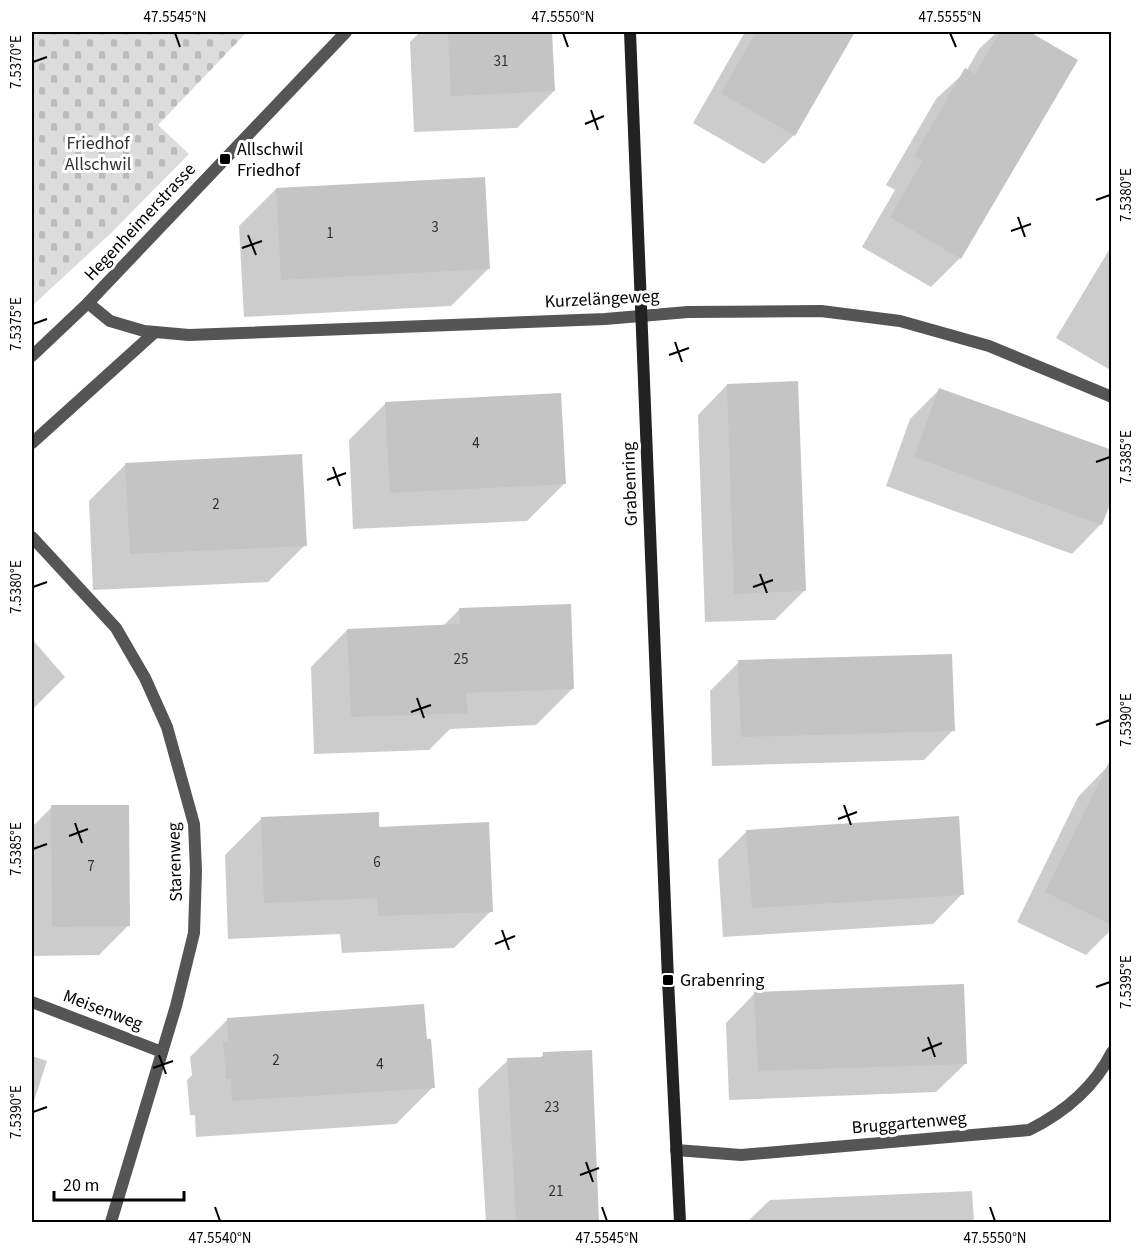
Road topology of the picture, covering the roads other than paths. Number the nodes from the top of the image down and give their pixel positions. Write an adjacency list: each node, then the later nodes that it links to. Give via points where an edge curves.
1 (346, 32): 3 (street, Hegenheimerstrasse)
2 (630, 32): 4 (main road, Grabenring)
3 (88, 303): 5 (street, Kurzelängeweg, via 110,321); 6 (street, Hegenheimerstrasse)
4 (641, 317): 5 (street, Kurzelängeweg, via 189,335); 7 (street, Kurzelängeweg, via 688,312 822,311 900,321 989,346); 13 (main road, Grabenring)
5 (155, 332): 8 (street)
6 (32, 356)
7 (1112, 397)
8 (32, 443)
9 (32, 537): 11 (street, Starenweg, via 116,628 167,727 183,779 194,824 194,933)
10 (32, 1002): 11 (street, Meisenweg)
11 (162, 1052): 14 (street, Starenweg)
12 (1112, 1052): 13 (street, Bruggartenweg, via 1081,1095 1054,1118 1029,1130 741,1155)
13 (676, 1150): 15 (main road, Grabenring)
14 (111, 1222)
15 (680, 1222)

